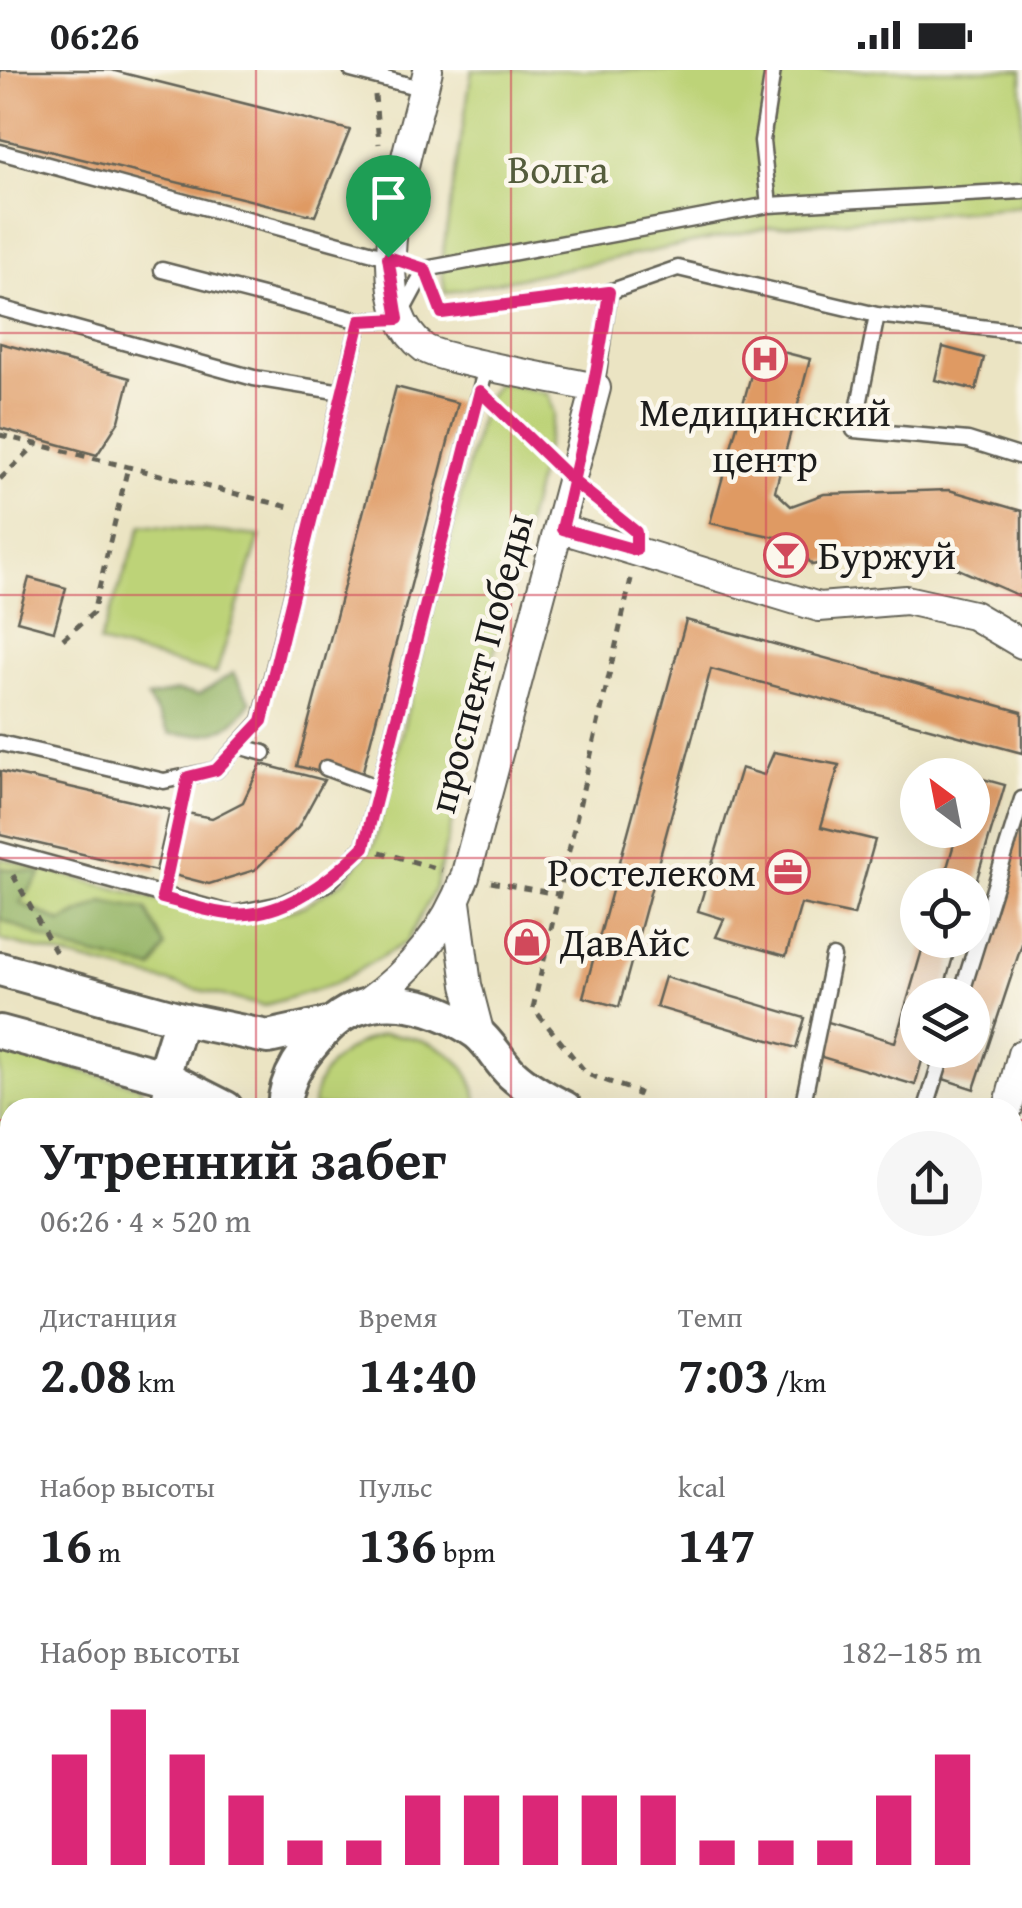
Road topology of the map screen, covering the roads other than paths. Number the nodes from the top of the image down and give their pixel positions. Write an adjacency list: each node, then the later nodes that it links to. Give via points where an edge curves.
1 (350, 70): 3 (lane)
2 (774, 70): 6 (lane, via 762,141)
3 (426, 79): 7 (street)
4 (0, 152): 7 (lane)
5 (1022, 190): 6 (lane)
6 (770, 205): 11 (lane, via 425,269)
7 (388, 257): 11 (street)
8 (162, 270): 12 (lane)
9 (0, 308): 16 (lane, via 254,378)
10 (876, 315): 13 (lane); 15 (lane, via 678,268 609,292); 17 (lane, via 854,430 968,440)
11 (398, 319): 12 (lane); 14 (street, via 426,350)
12 (360, 321): 16 (lane)
13 (1022, 332)
14 (487, 363): 15 (street); 24 (lane)
15 (596, 388): 18 (street, проспект Победы)
16 (342, 392): 21 (lane, via 262,721)
17 (1022, 457)
18 (562, 529): 19 (street, via 819,607 906,600 973,616); 27 (street, проспект Победы)
19 (1022, 644)
20 (0, 743): 21 (lane, via 164,781 216,770)
21 (239, 746): 22 (lane)
22 (264, 753)
23 (326, 768): 24 (lane)
24 (379, 788): 26 (lane, via 364,847 328,883 282,904 232,914)
25 (1022, 799): 30 (lane)
26 (0, 850)
27 (456, 902): 31 (street, via 395,983); 35 (street)
28 (832, 957): 42 (lane)
29 (0, 969): 32 (street)
30 (966, 978)
31 (365, 1004): 33 (street); 35 (street, via 408,1002)
32 (181, 1019): 33 (street, via 268,1037); 39 (street)
33 (332, 1023): 41 (street, via 305,1052)
34 (0, 1032): 39 (street)
35 (480, 1036): 38 (street)
36 (1022, 1054): 44 (street)
37 (938, 1068): 43 (lane)
38 (514, 1091)
39 (160, 1092): 40 (street)
40 (185, 1098)
41 (284, 1098)
42 (804, 1098)
43 (929, 1098)
44 (1011, 1098)

